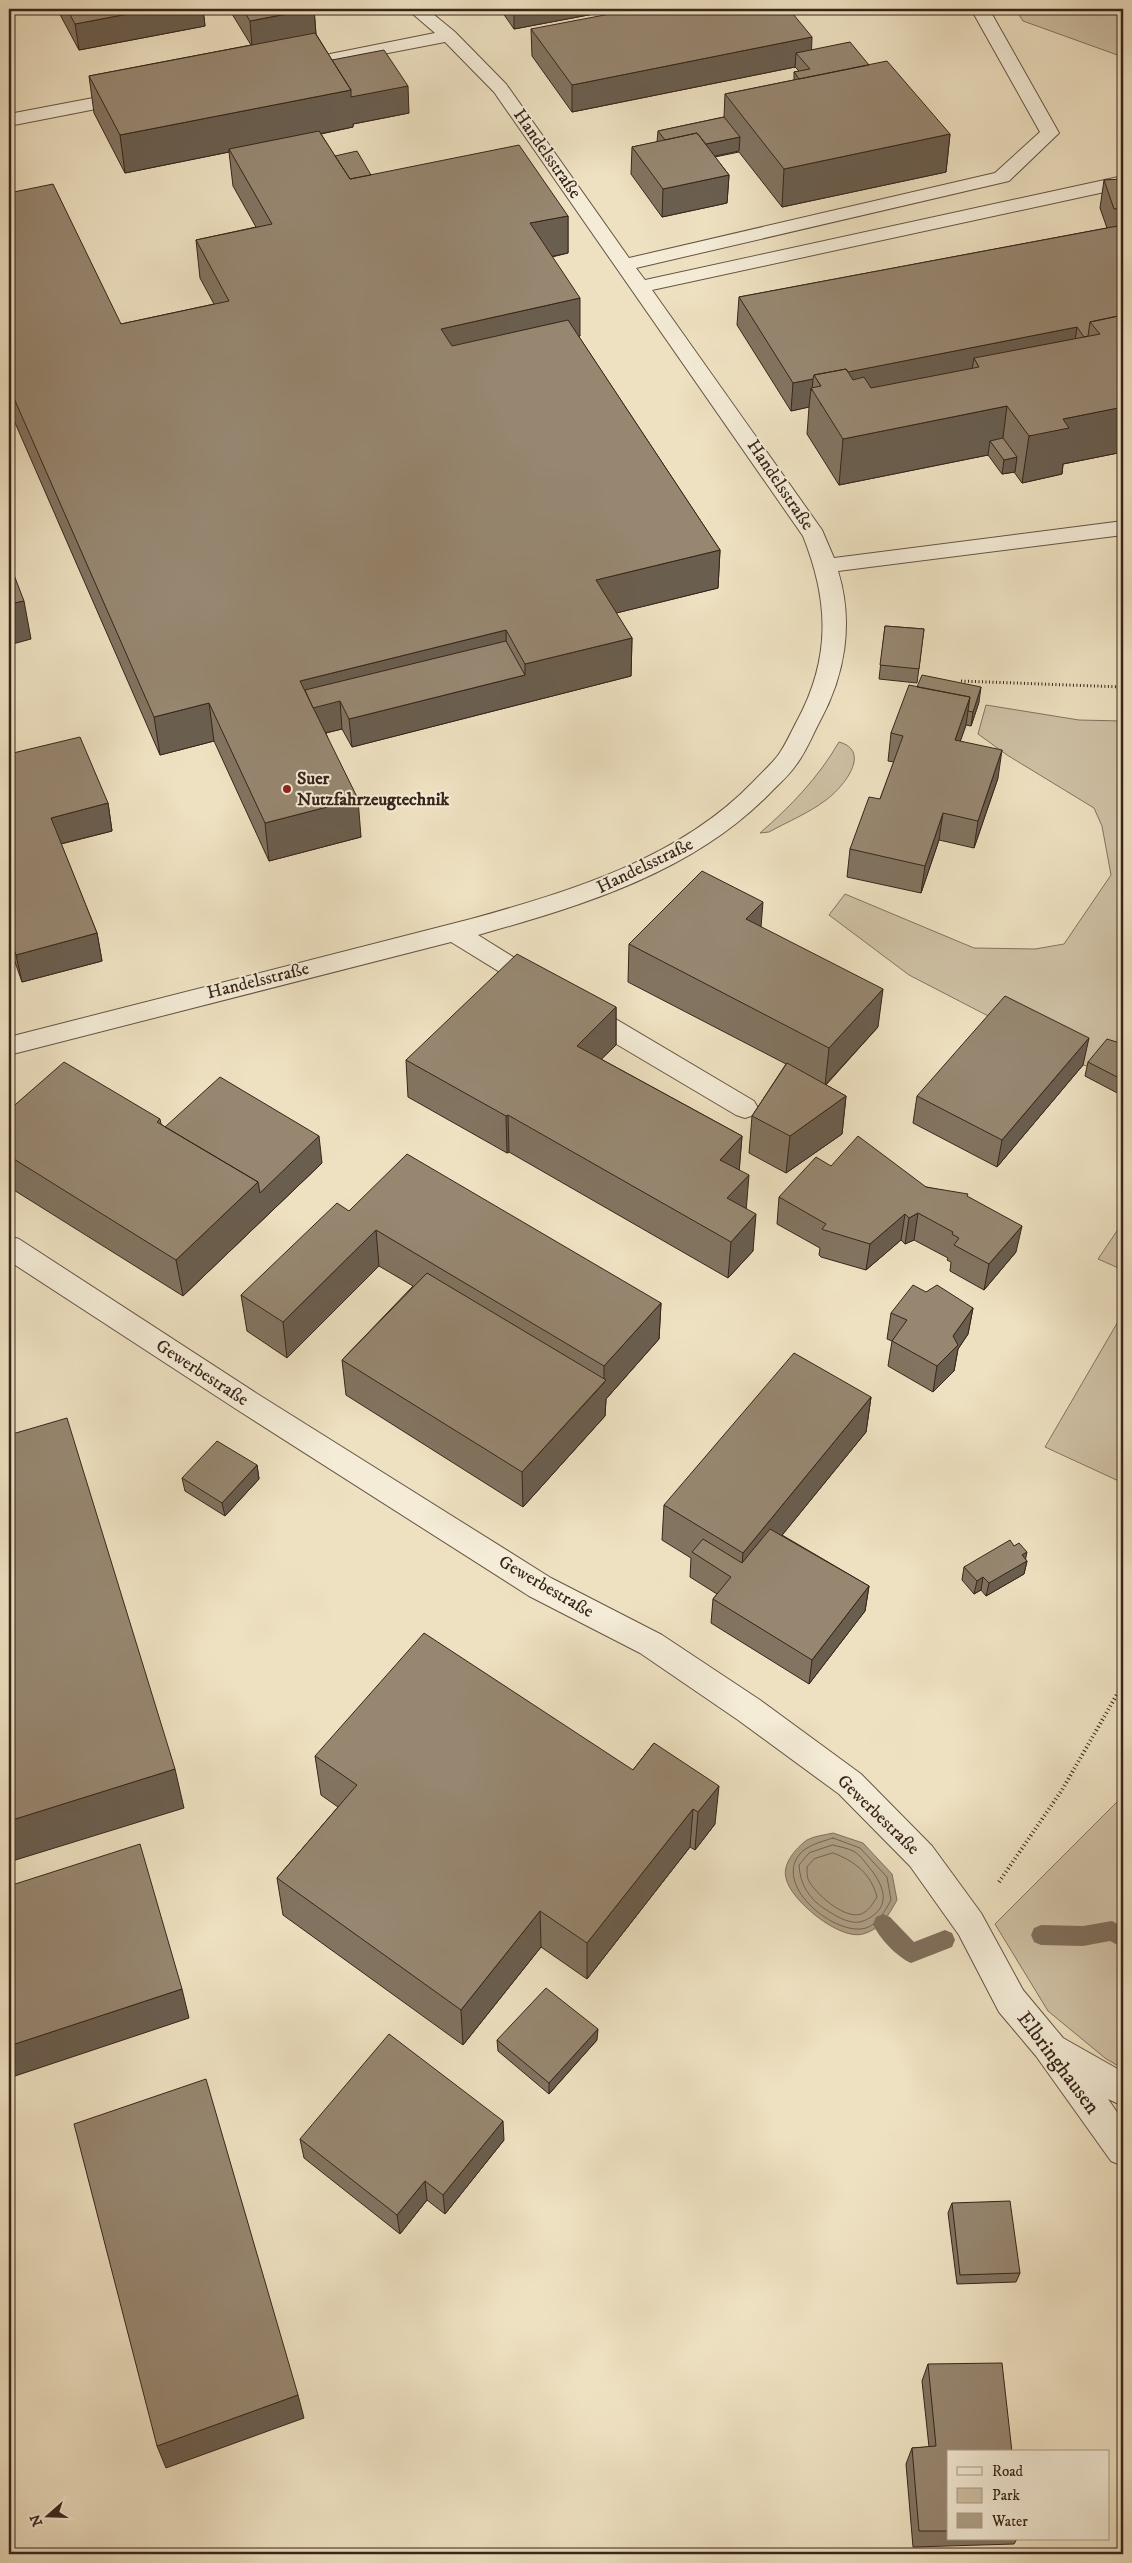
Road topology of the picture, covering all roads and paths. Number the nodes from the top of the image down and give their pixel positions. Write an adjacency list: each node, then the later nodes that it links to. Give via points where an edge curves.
1 (416, 9): 3 (street, Handelsstraße)
2 (980, 9): 8 (street, via 1050,133 1002,177)
3 (449, 36): 4 (street); 8 (street, Handelsstraße, via 500,88)
4 (273, 70)
5 (146, 94): 6 (street)
6 (9, 120)
7 (1123, 182): 9 (street)
8 (624, 265): 9 (street, Handelsstraße)
9 (640, 286): 11 (street, Handelsstraße, via 793,502 814,535)
10 (1123, 528): 11 (street)
11 (826, 566): 14 (street, Handelsstraße, via 836,632 831,672 802,741 762,790 706,835 643,870 560,902)
12 (961, 681): 13 (path)
13 (1122, 687)
14 (453, 931): 15 (street, Handelsstraße); 16 (street)
15 (9, 1046)
16 (745, 1108)
17 (9, 1247): 19 (street, Gewerbestraße, via 540,1587 652,1644 749,1710 850,1784 883,1815 920,1856)
18 (1123, 1684): 19 (path, via 1062,1790)
19 (970, 1924): 20 (street, Gewerbestraße)
20 (1011, 2001): 21 (street, Elbringhausen)
21 (1048, 2045): 22 (street); 23 (street, Elbringhausen)
22 (1123, 2090)
23 (1123, 2149)

